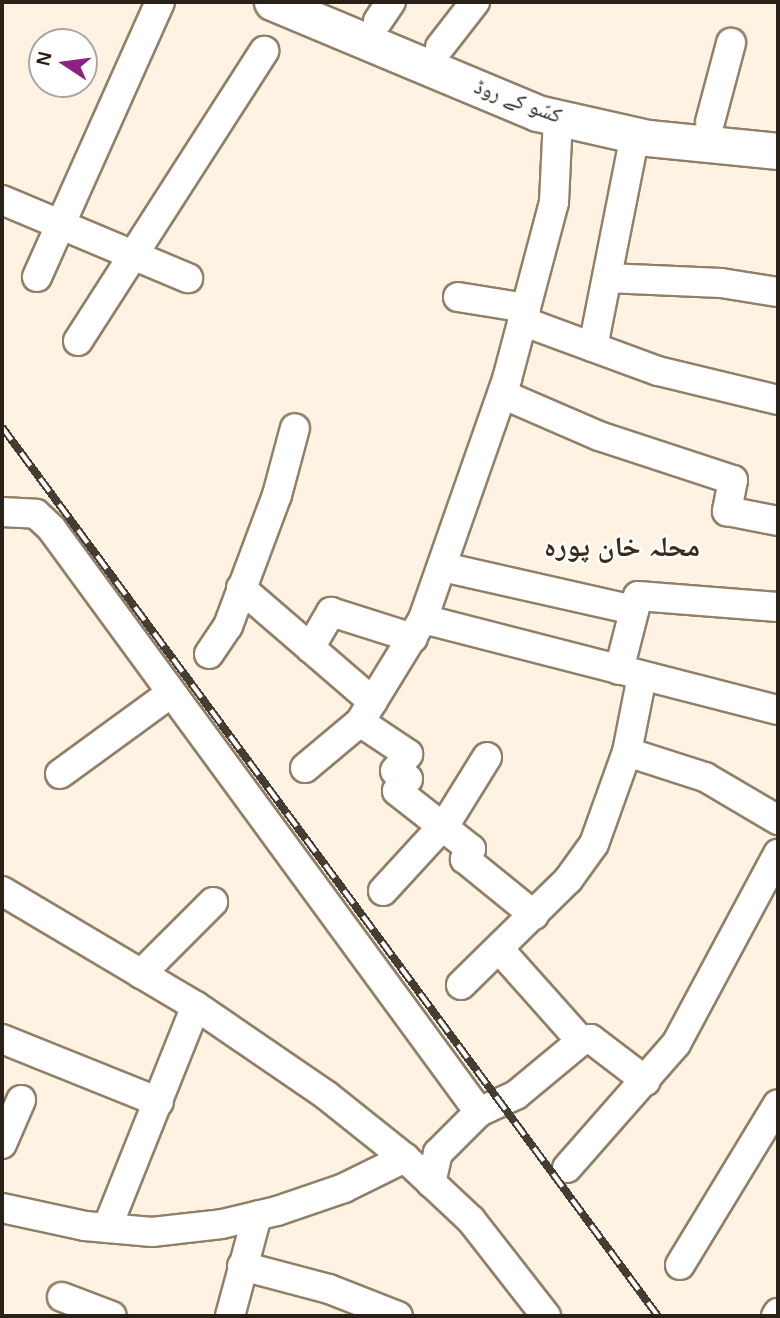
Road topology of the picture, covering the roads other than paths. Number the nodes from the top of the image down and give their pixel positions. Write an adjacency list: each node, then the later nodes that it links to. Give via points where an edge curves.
1 (160, 2): 15 (street)
2 (272, 2): 9 (main road, کسّو کے روڈ)
3 (331, 2): 5 (main road, کسّو کے روڈ)
4 (475, 2): 7 (street)
5 (385, 12): 7 (main road, کسّو کے روڈ)
6 (731, 43): 10 (street)
7 (440, 47): 10 (main road, کسّو کے روڈ, via 546,91 651,116)
8 (264, 51): 16 (street)
9 (558, 117): 12 (main road, کسّو کے روڈ); 22 (street, via 554,202)
10 (710, 122): 11 (main road, کسّو کے روڈ)
11 (778, 128)
12 (635, 135): 13 (main road, کسّو کے روڈ); 19 (street)
13 (778, 151)
14 (2, 200): 15 (street)
15 (59, 225): 16 (street); 17 (street)
16 (135, 256): 18 (street); 23 (street)
17 (37, 277)
18 (188, 278)
19 (607, 278): 20 (street, via 721,283); 24 (street)
20 (778, 292)
21 (458, 297): 22 (street)
22 (524, 314): 24 (street); 25 (street)
23 (78, 341)
24 (593, 347): 26 (street, via 658,371)
25 (502, 394): 29 (street, via 599,436 733,480 727,511); 32 (street)
26 (778, 400)
27 (295, 428): 33 (street)
28 (2, 512): 40 (street, via 36,514 51,528)
29 (778, 521)
30 (778, 528): 31 (street)
31 (778, 540)
32 (443, 567): 35 (street); 36 (street)
33 (241, 588): 37 (street); 38 (street, via 228,626)
34 (778, 607): 35 (street, via 638,596)
35 (634, 610): 39 (street)
36 (418, 629): 37 (street, via 331,612); 39 (street); 42 (street)
37 (310, 648): 42 (street)
38 (209, 654)
39 (630, 673): 41 (street); 43 (street)
40 (171, 692): 46 (street); 64 (street)
41 (778, 710)
42 (367, 712): 45 (street); 48 (street, via 408,754 396,771 408,779 397,791)
43 (627, 752): 47 (street, via 705,777); 53 (street, via 594,844)
44 (487, 757): 48 (street)
45 (305, 768)
46 (60, 774)
47 (778, 820)
48 (442, 827): 51 (street); 53 (street, via 471,849 465,859)
49 (775, 869): 60 (street, via 676,1044)
50 (2, 891): 55 (street)
51 (383, 891)
52 (213, 902): 55 (street)
53 (534, 915): 54 (street)
54 (500, 950): 56 (street); 59 (street)
55 (141, 974): 57 (street)
56 (461, 985)
57 (196, 1006): 62 (street); 66 (street, via 326,1095)
58 (2, 1039): 62 (street)
59 (581, 1041): 60 (street, via 590,1039); 64 (street, via 516,1095)
60 (646, 1081): 67 (street)
61 (22, 1100): 65 (street)
62 (159, 1102): 71 (street)
63 (778, 1104): 72 (street)
64 (479, 1112): 68 (street, via 438,1153)
65 (2, 1144)
66 (405, 1158): 68 (street); 70 (street, via 344,1188)
67 (567, 1168)
68 (431, 1182): 75 (street, via 471,1220)
69 (2, 1208): 71 (street)
70 (257, 1216): 71 (street, via 152,1233); 73 (street)
71 (107, 1228)
72 (680, 1265)
73 (242, 1266): 77 (street); 78 (street, via 329,1289)
74 (62, 1297): 76 (street)
75 (538, 1312)
76 (112, 1316)
77 (230, 1316)
78 (398, 1316)

